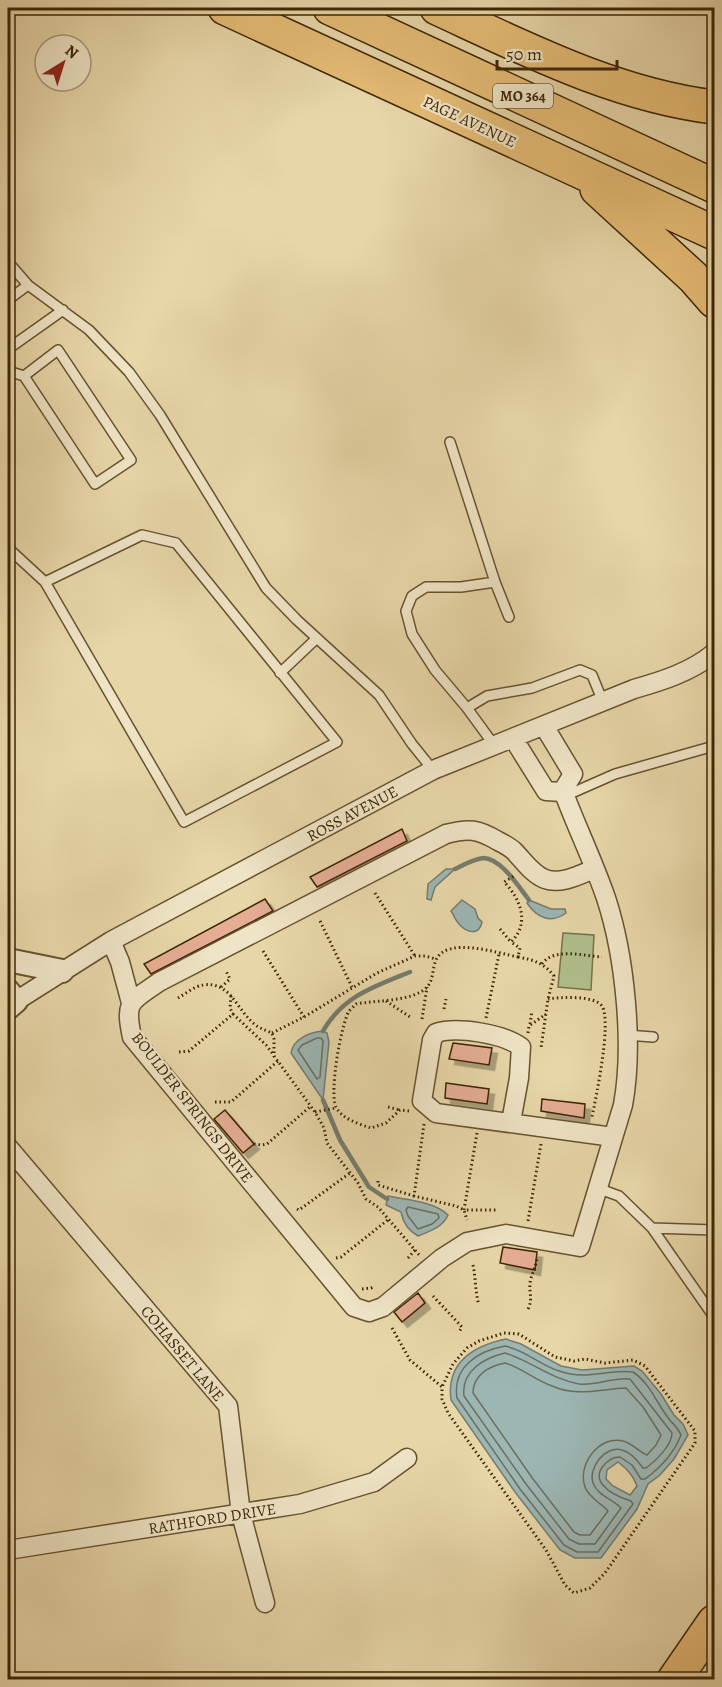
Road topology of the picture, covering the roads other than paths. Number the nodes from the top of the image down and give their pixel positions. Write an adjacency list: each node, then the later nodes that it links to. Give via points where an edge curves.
1 (225, 8): 5 (highway, PAGE AVENUE / MO 364)
2 (330, 8): 6 (highway, MO 364)
3 (437, 8): 4 (highway, via 585,74)
4 (714, 107)
5 (576, 170): 7 (highway, PAGE AVENUE / MO 364); 11 (highway)
6 (714, 186)
7 (714, 233)
8 (8, 262): 9 (lane)
9 (28, 285): 10 (lane); 12 (lane)
10 (8, 300)
11 (714, 301)
12 (63, 310): 13 (lane); 21 (lane, via 89,330 129,372 160,415 266,588)
13 (8, 350)
14 (8, 370): 15 (lane)
15 (24, 376): 15 (lane, via 95,484 131,460 58,350)
16 (450, 442): 19 (lane)
17 (8, 548): 18 (lane)
18 (45, 582): 23 (lane, via 142,535 176,543); 23 (lane, via 184,822 337,742)
19 (495, 582): 20 (lane); 25 (lane, via 426,587 412,596 406,611 412,634 435,670)
20 (509, 617)
21 (317, 638): 23 (lane); 30 (lane, via 379,695)
22 (714, 653): 24 (street, ROSS AVENUE, via 667,680)
23 (280, 673)
24 (603, 702): 25 (lane, via 592,675 580,670 532,688 487,696); 26 (street, ROSS AVENUE)
25 (467, 708): 28 (lane)
26 (544, 726): 27 (street, ROSS AVENUE); 31 (street, via 573,774)
27 (513, 738): 28 (street, ROSS AVENUE); 31 (street, via 546,791)
28 (494, 745): 30 (street, ROSS AVENUE)
29 (714, 746): 31 (lane, via 615,774)
30 (433, 770): 33 (street, ROSS AVENUE)
31 (564, 794): 32 (street)
32 (594, 868): 37 (street, via 570,879 545,879 512,849 482,831 464,829 446,834 159,982); 38 (street, via 620,951)
33 (111, 941): 35 (street, ROSS AVENUE); 37 (street, BOULDER SPRINGS DRIVE)
34 (8, 960): 35 (street)
35 (62, 971): 36 (street, ROSS AVENUE)
36 (10, 1000)
37 (131, 1003): 43 (street, BOULDER SPRINGS DRIVE, via 127,1014 132,1036 354,1307 369,1312 384,1307 467,1242 506,1234 580,1247)
38 (626, 1035): 39 (lane); 41 (street, via 626,1088)
39 (653, 1037)
40 (511, 1122): 40 (street, via 436,1113 422,1101 436,1033 457,1029 511,1040 521,1047); 41 (street)
41 (612, 1137): 43 (street)
42 (8, 1147): 48 (street, COHASSET LANE, via 228,1406)
43 (597, 1188): 44 (lane, via 619,1196)
44 (652, 1228): 45 (lane); 46 (lane)
45 (714, 1230)
46 (714, 1317)
47 (407, 1458): 48 (street, RATHFORD DRIVE, via 374,1482 346,1492)
48 (241, 1514): 49 (street, RATHFORD DRIVE); 50 (street, COHASSET LANE)
49 (8, 1548)
50 (266, 1603)
51 (714, 1622): 52 (highway)
52 (674, 1680)

